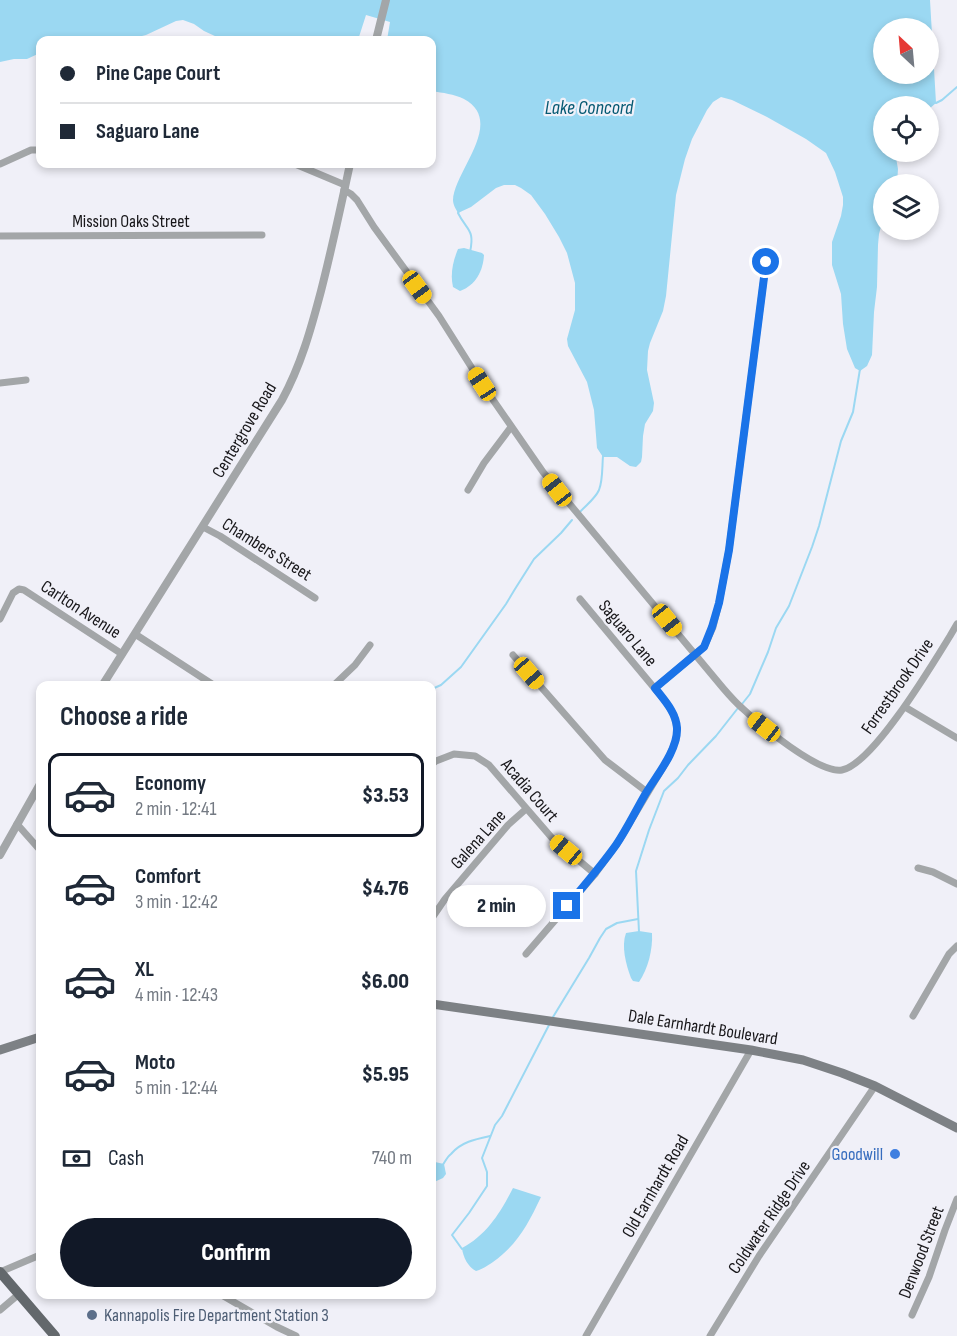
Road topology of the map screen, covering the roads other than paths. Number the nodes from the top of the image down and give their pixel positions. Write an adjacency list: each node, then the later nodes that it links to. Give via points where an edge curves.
1 (386, 0): 2 (street)
2 (377, 36)
3 (36, 150): 4 (street)
4 (0, 164)
5 (303, 168): 7 (street)
6 (349, 168): 7 (street, Centergrove Road)
7 (345, 188): 13 (street, Forrestbrook Drive, via 439,316); 15 (street, Centergrove Road, via 311,328 294,379)
8 (262, 235): 9 (street, Mission Oaks Street)
9 (0, 236)
10 (766, 262): 24 (street, via 724,578 709,639)
11 (26, 380): 12 (street)
12 (0, 383)
13 (511, 427): 14 (street); 24 (street, Forrestbrook Drive, via 571,507)
14 (468, 490)
15 (203, 527): 16 (street, Chambers Street); 20 (street, Centergrove Road)
16 (315, 597)
17 (580, 599): 28 (street, Saguaro Lane)
18 (0, 619): 22 (street, Carlton Avenue, via 19,588)
19 (957, 624): 29 (street, Forrestbrook Drive)
20 (135, 633): 22 (street, Centergrove Road); 26 (street, Carlton Avenue)
21 (370, 645): 27 (street)
22 (122, 654): 25 (street, Centergrove Road)
23 (513, 655): 33 (street, via 605,760)
24 (696, 655): 28 (street); 29 (street, Forrestbrook Drive, via 751,717 810,759 831,769 853,765)
25 (105, 681)
26 (207, 681)
27 (339, 681)
28 (655, 688): 33 (street, Saguaro Lane, via 674,715 677,728 668,759)
29 (905, 707): 30 (street)
30 (957, 738)
31 (436, 760): 34 (street, Acadia Court, via 454,754 475,756 489,765)
32 (36, 791): 35 (street)
33 (647, 792): 39 (street, Saguaro Lane)
34 (526, 810): 39 (street, Acadia Court); 41 (street, Galena Lane, via 508,825)
35 (17, 824): 36 (street); 37 (street)
36 (36, 845)
37 (0, 855)
38 (918, 868): 40 (street)
39 (595, 874): 43 (street, Saguaro Lane)
40 (957, 884)
41 (436, 912)
42 (957, 946): 45 (street)
43 (526, 954)
44 (436, 1005): 48 (main road, Dale Earnhardt Boulevard)
45 (913, 1016)
46 (36, 1038): 47 (main road)
47 (0, 1050)
48 (751, 1050): 49 (main road, Dale Earnhardt Boulevard, via 802,1060); 60 (street, Old Earnhardt Road)
49 (875, 1086): 50 (main road, Dale Earnhardt Boulevard); 61 (street, Coldwater Ridge Drive, via 759,1256)
50 (956, 1124)
51 (957, 1199): 57 (street, Denwood Street)
52 (36, 1258): 53 (street)
53 (0, 1272): 54 (main road)
54 (19, 1294): 56 (street); 58 (main road)
55 (229, 1299): 59 (street)
56 (0, 1310)
57 (912, 1315)
58 (56, 1336)
59 (296, 1336)
60 (586, 1336)
61 (710, 1336)

